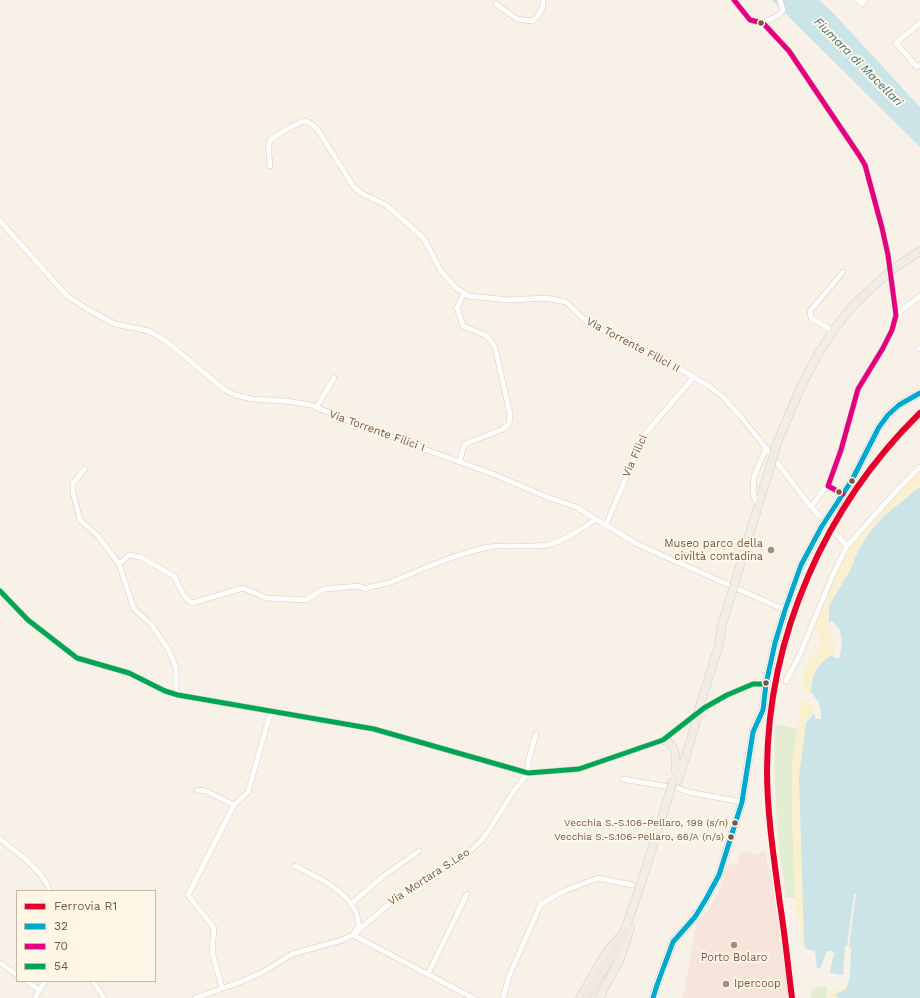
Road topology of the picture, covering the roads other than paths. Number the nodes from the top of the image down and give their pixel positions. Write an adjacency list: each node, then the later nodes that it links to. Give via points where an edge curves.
1 (543, 0): 6 (street, via 542,10 533,21 517,18)
2 (734, 0): 7 (street, via 750,20)
3 (780, 0): 7 (street, via 783,10 779,15)
4 (858, 0): 5 (street, via 862,4)
5 (865, 0)
6 (496, 4)
7 (763, 23): 16 (street, via 789,51 865,165 888,255)
8 (920, 23): 9 (street, via 896,43 917,67)
9 (920, 65)
10 (270, 166): 14 (street, Via Torrente Filici II, via 270,145 275,136 300,122 305,121 312,125 318,130 353,186 386,205 417,232 424,239 441,271)
11 (0, 221): 21 (street, Via Torrente Filici I, via 60,289 87,309 115,324 149,331 166,341 225,390 235,395)
12 (920, 250): 17 (main road, bridge, via 863,296)
13 (843, 272): 17 (street, via 810,311 811,318)
14 (464, 293): 19 (street, Via Torrente Filici II, via 468,296 503,299 546,298 566,302 588,323 668,362); 23 (street, via 457,308 463,326 487,336 495,347 510,414 509,424 503,429 465,444)
15 (920, 296): 16 (street)
16 (896, 315): 26 (street, via 883,348 858,389)
17 (833, 331): 28 (main road, bridge, via 806,374)
18 (334, 378): 21 (street)
19 (693, 378): 22 (street, Via Torrente Filici II, via 723,397); 31 (street, Via Filici, via 644,435)
20 (920, 393): 27 (street, via 899,405 878,427)
21 (316, 408): 23 (street, Via Torrente Filici I)
22 (766, 448): 28 (street, via 754,477 753,494); 29 (street, Via Torrente Filici II)
23 (460, 461): 30 (street, Via Torrente Filici I, via 547,497 576,506)
24 (920, 467): 32 (street)
25 (85, 469): 33 (street, via 73,483 80,520 98,536)
26 (828, 486): 27 (street); 29 (street)
27 (843, 494): 35 (street, bridge, via 801,565)
28 (758, 496): 44 (main road, bridge, via 758,506 718,645)
29 (811, 507): 32 (street, Via Torrente Filici II)
30 (596, 519): 31 (street, Via Torrente Filici I); 33 (street, via 580,530 548,544 490,547 462,554 365,590 359,586 324,589 306,600 266,598 242,588 192,603 184,596 174,576 140,556 128,555)
31 (606, 525): 35 (street, Via Torrente Filici I, via 637,544)
32 (847, 546): 36 (street)
33 (119, 564): 38 (street, via 134,609 152,624 168,649 176,667)
34 (0, 591): 38 (street, via 28,620 77,658 129,673)
35 (785, 610): 37 (street)
36 (786, 681)
37 (766, 684): 41 (street, via 753,684 726,695 704,708); 46 (street, via 763,710 753,732)
38 (178, 695): 39 (street)
39 (275, 712): 42 (street, via 374,729); 47 (street, via 269,718 248,792)
40 (536, 734): 42 (street, via 528,763)
41 (666, 741): 42 (street, via 579,770); 44 (main road, via 674,751)
42 (528, 773): 56 (street, Via Mortara S.Leo, via 482,840 471,850 396,898)
43 (623, 779): 44 (street)
44 (674, 785): 46 (street, via 688,792); 55 (main road, via 642,895)
45 (197, 790): 47 (street, via 206,791)
46 (742, 802): 72 (street, via 719,875 695,916 673,942)
47 (234, 805): 63 (street, via 188,895 214,928 212,952)
48 (0, 839): 52 (street, via 36,870)
49 (419, 850): 54 (street)
50 (295, 866): 54 (street, via 345,895)
51 (632, 885): 69 (street, via 598,878 564,891 542,904 509,976)
52 (50, 890)
53 (467, 894): 59 (street)
54 (351, 904): 56 (street, via 359,925)
55 (626, 933): 70 (highway); 71 (main road, via 620,959)
56 (353, 935): 59 (street); 63 (street, Via Mortara S.Leo, via 292,954 263,972)
57 (0, 963): 58 (street)
58 (16, 974)
59 (428, 974): 68 (street)
60 (27, 982): 64 (street)
61 (44, 982): 64 (street)
62 (94, 982): 66 (street)
63 (222, 988): 67 (street, Via Mortara S.Leo)
64 (39, 990): 65 (street)
65 (35, 998)
66 (104, 998)
67 (195, 998)
68 (473, 998)
69 (502, 998)
70 (586, 998)
71 (599, 998)
72 (653, 998)

